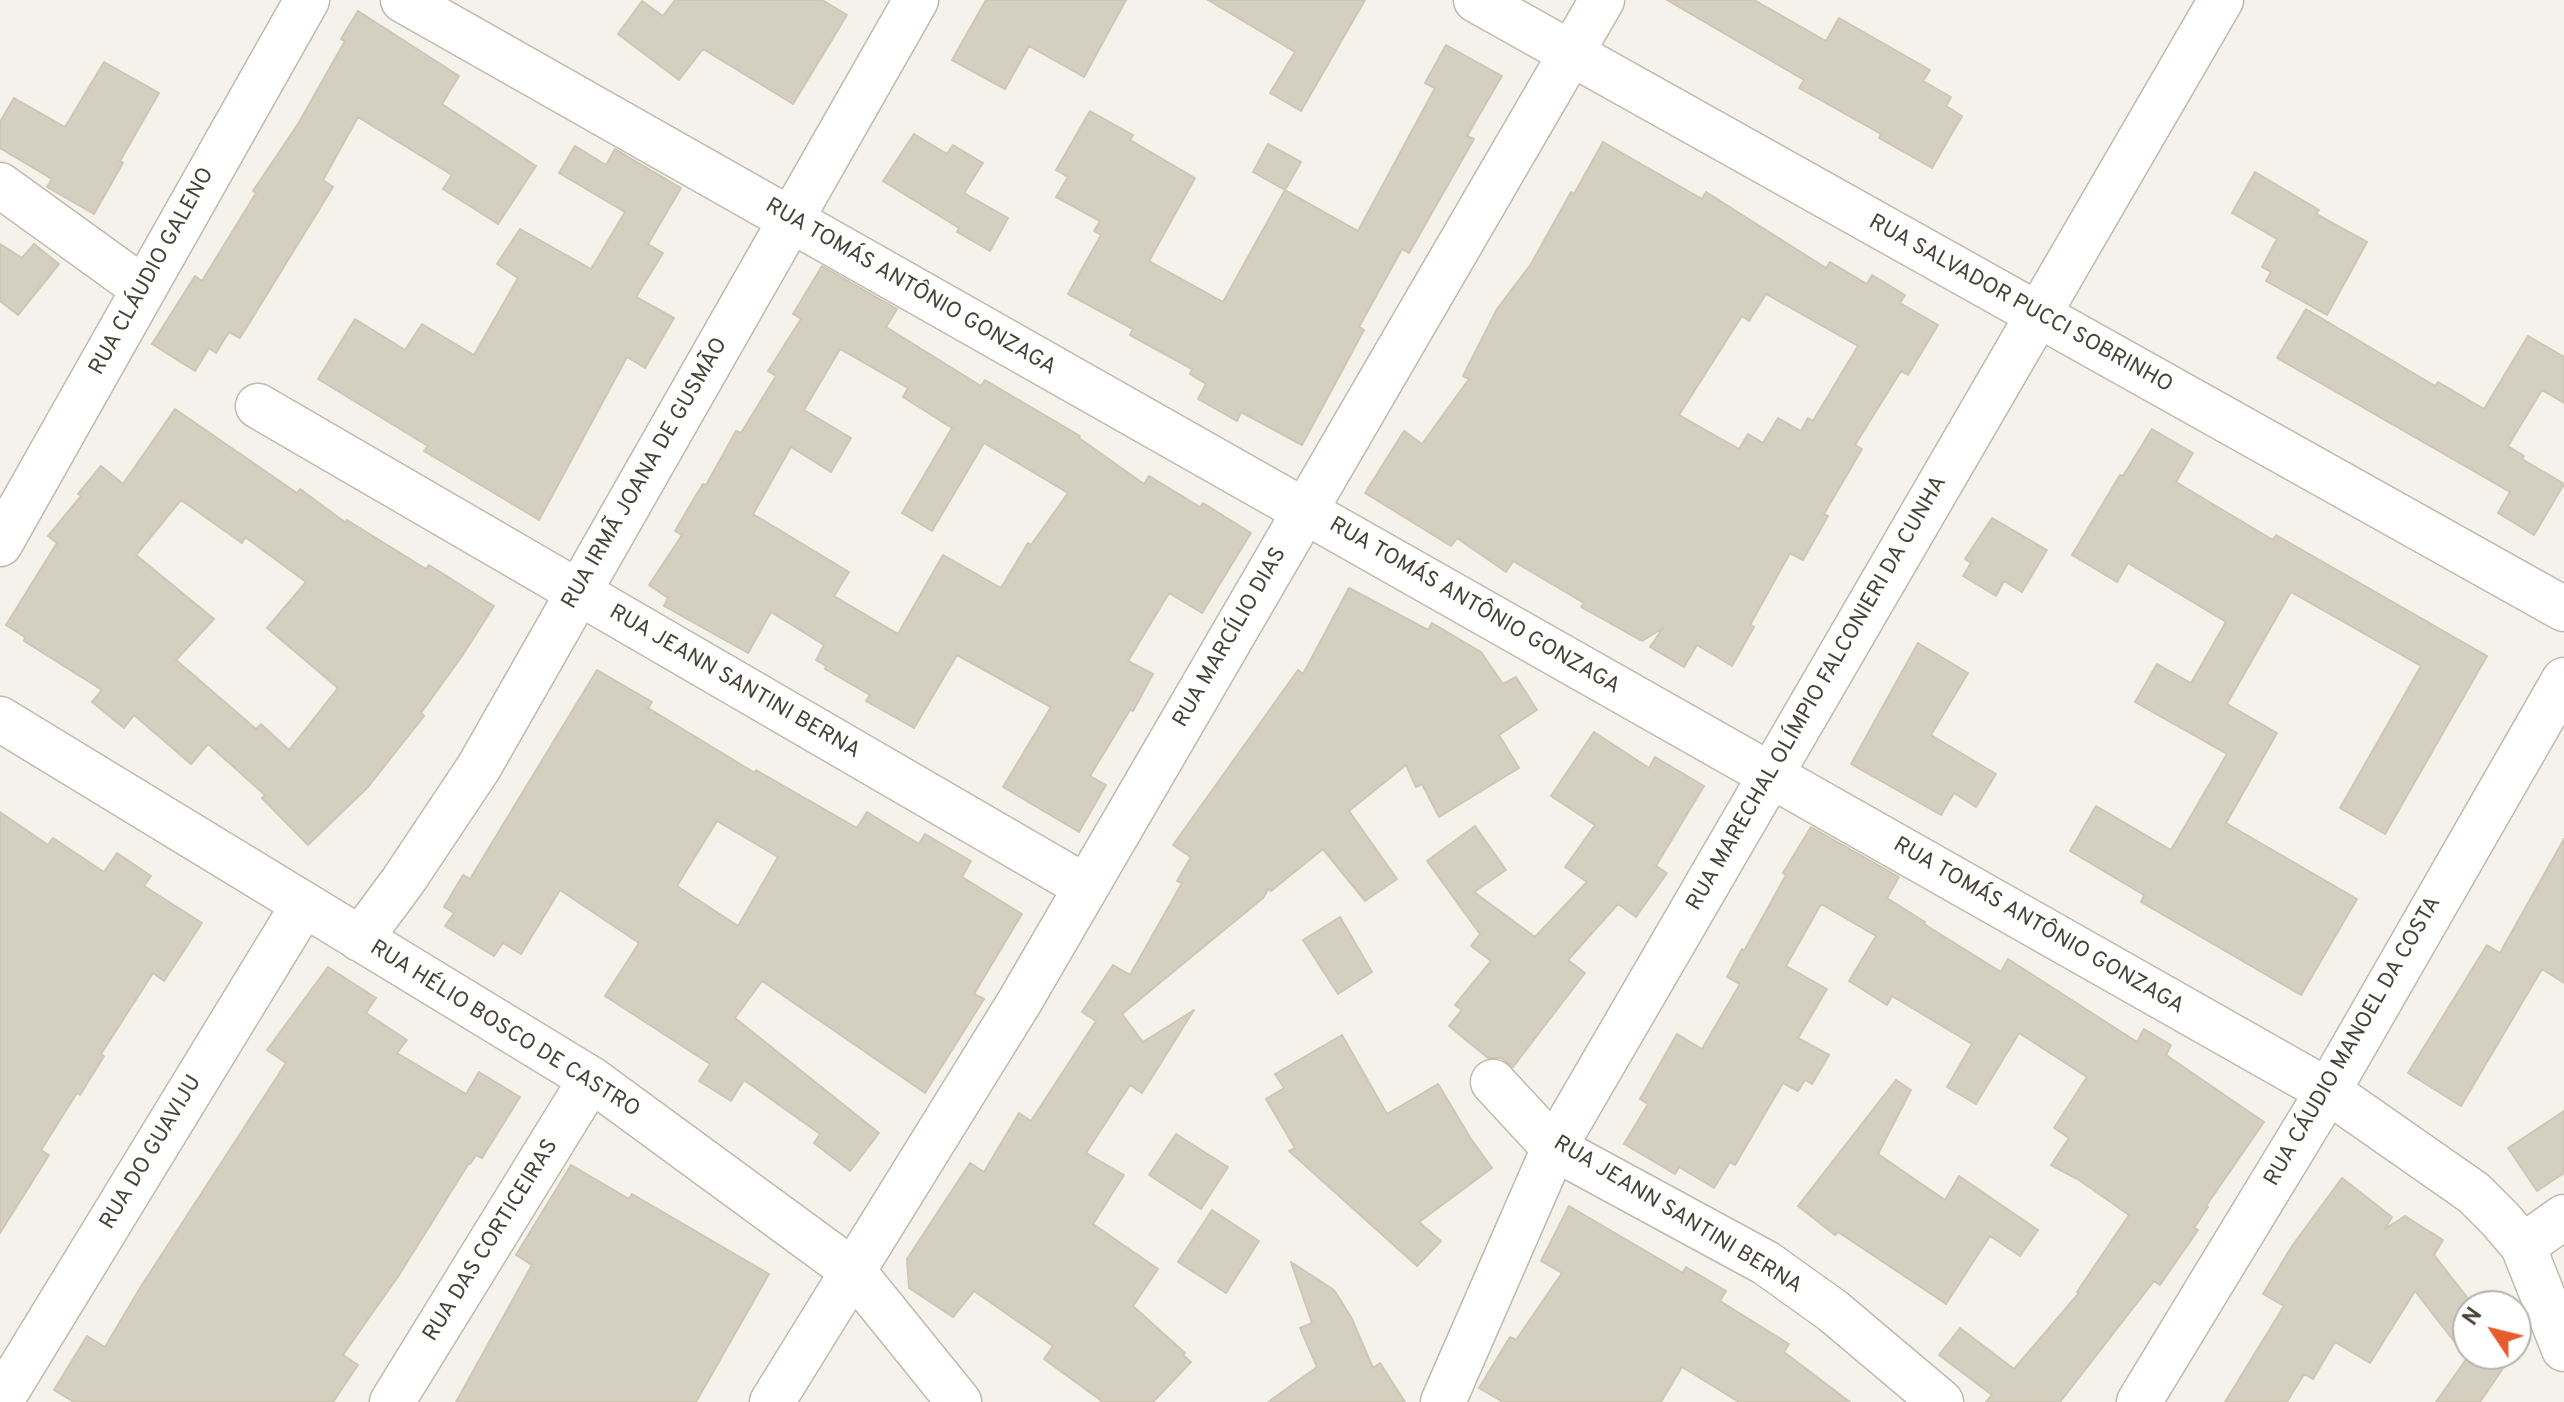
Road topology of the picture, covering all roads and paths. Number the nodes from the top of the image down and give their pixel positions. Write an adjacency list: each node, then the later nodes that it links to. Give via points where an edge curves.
1 (307, 0): 10 (street, RUA CLÁUDIO GALENO)
2 (403, 0): 9 (street, RUA TOMÁS ANTÔNIO GONZAGA)
3 (916, 0): 9 (street, RUA IRMÃ JOANA DE GUSMÃO)
4 (1476, 0): 7 (street, RUA SALVADOR PUCCI SOBRINHO)
5 (1602, 0): 7 (street, RUA MARCÍLIO DIAS)
6 (2221, 0): 11 (street, RUA MARECHAL OLÍMPIO FALCONIERI DA CUNHA)
7 (1571, 53): 11 (street, RUA SALVADOR PUCCI SOBRINHO); 13 (street, RUA MARCÍLIO DIAS)
8 (0, 185): 10 (street)
9 (790, 220): 13 (street, RUA TOMÁS ANTÔNIO GONZAGA); 15 (street, RUA IRMÃ JOANA DE GUSMÃO)
10 (144, 289): 14 (street, RUA CLÁUDIO GALENO)
11 (2038, 315): 16 (street, RUA SALVADOR PUCCI SOBRINHO); 19 (street, RUA MARECHAL OLÍMPIO FALCONIERI DA CUNHA)
12 (258, 406): 15 (street, RUA JEANN SANTINI BERNA)
13 (1305, 511): 19 (street, RUA TOMÁS ANTÔNIO GONZAGA); 20 (street, RUA MARCÍLIO DIAS)
14 (0, 544)
15 (578, 592): 20 (street, RUA JEANN SANTINI BERNA); 22 (street, RUA IRMÃ JOANA DE GUSMÃO, via 450,813)
16 (2564, 609)
17 (2564, 680): 25 (street, RUA CÁUDIO MANOEL DA COSTA)
18 (1, 721): 21 (street, RUA HÉLIO BOSCO DE CASTRO)
19 (1770, 775): 25 (street, RUA TOMÁS ANTÔNIO GONZAGA); 26 (street, RUA MARECHAL OLÍMPIO FALCONIERI DA CUNHA)
20 (1086, 887): 29 (street, RUA MARCÍLIO DIAS)
21 (304, 904): 22 (street, RUA HÉLIO BOSCO DE CASTRO); 31 (street, RUA DO GUAVIJU)
22 (360, 939): 23 (street, RUA HÉLIO BOSCO DE CASTRO)
23 (591, 1079): 29 (street, RUA HÉLIO BOSCO DE CASTRO); 32 (street, RUA DAS CORTICEIRAS)
24 (1493, 1082): 26 (street, RUA JEANN SANTINI BERNA)
25 (2328, 1091): 28 (street, RUA TOMÁS ANTÔNIO GONZAGA, via 2474,1193); 37 (street, RUA CÁUDIO MANOEL DA COSTA)
26 (1554, 1148): 35 (street, RUA MARECHAL OLÍMPIO FALCONIERI DA CUNHA); 36 (street, RUA JEANN SANTINI BERNA, via 1766,1263 1833,1311)
27 (2564, 1217): 28 (street)
28 (2523, 1246): 30 (street)
29 (853, 1271): 33 (street, RUA MARCÍLIO DIAS); 34 (street, RUA HÉLIO BOSCO DE CASTRO)
30 (2564, 1349)
31 (0, 1402)
32 (392, 1402)
33 (772, 1402)
34 (959, 1402)
35 (1443, 1402)
36 (1941, 1402)
37 (2139, 1402)

